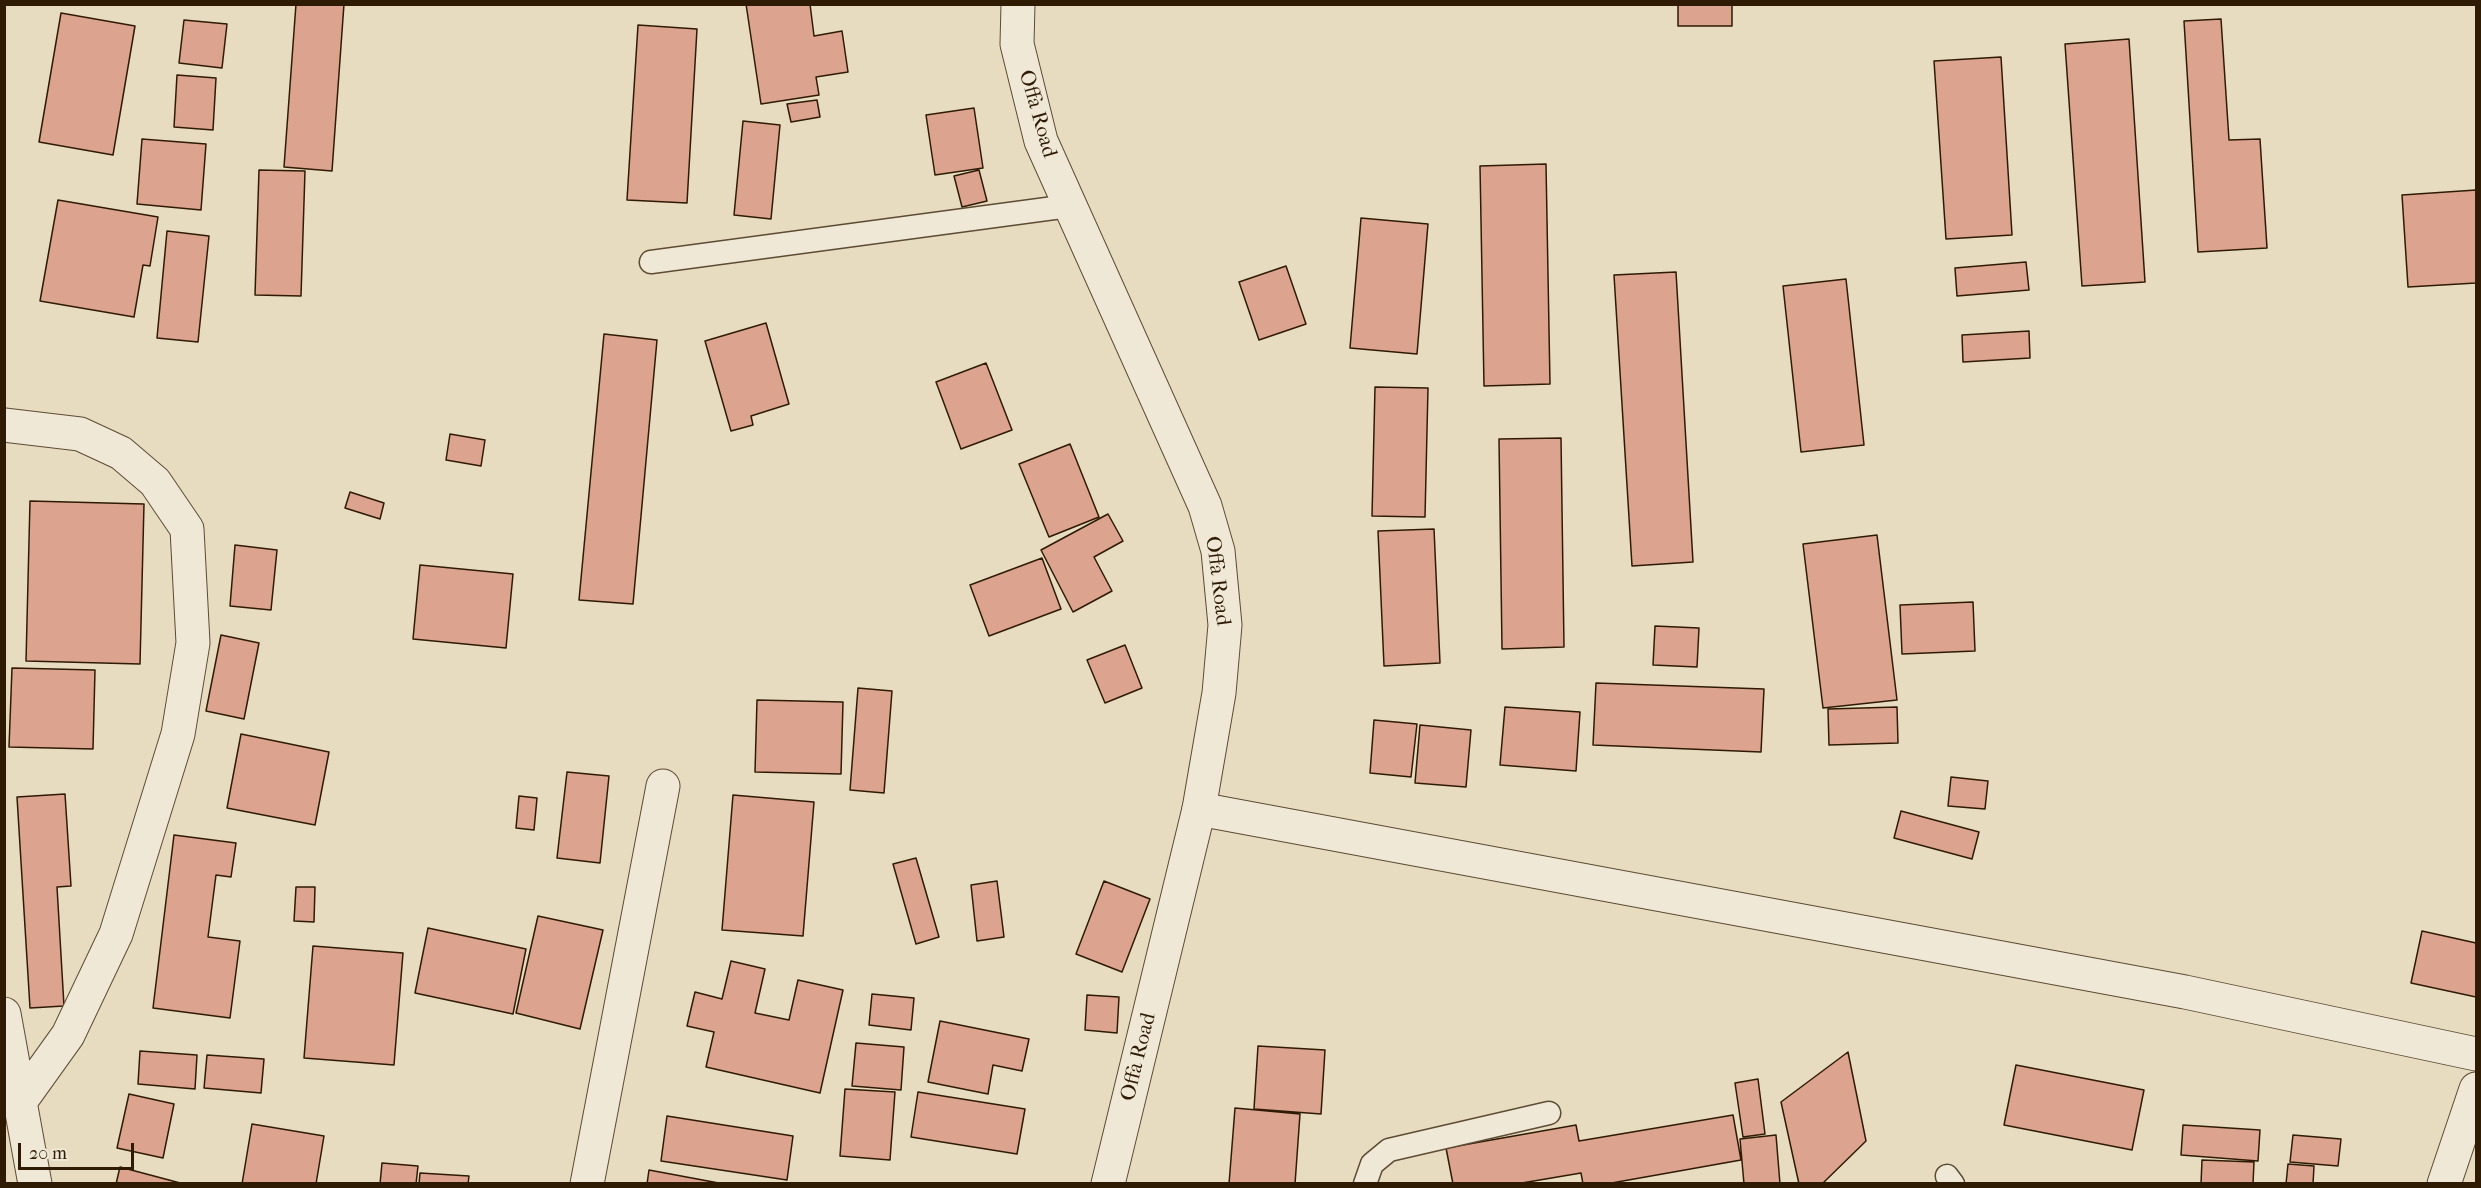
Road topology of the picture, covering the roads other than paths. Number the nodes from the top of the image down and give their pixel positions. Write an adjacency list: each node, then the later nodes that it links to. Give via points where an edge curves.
1 (1018, 4): 2 (street, Offa Road, via 1017,44 1041,141)
2 (1069, 206): 3 (lane); 6 (street, Offa Road, via 1204,506 1218,551 1225,625 1219,693)
3 (651, 262)
4 (4, 425): 10 (street, via 80,434 121,453 155,482 187,529 193,643 178,734 116,934 68,1035)
5 (663, 786): 13 (street)
6 (1200, 809): 8 (street, via 2185,992); 14 (street, Offa Road)
7 (4, 1014): 10 (street)
8 (2476, 1054)
9 (2476, 1089): 16 (street)
10 (20, 1102): 12 (street)
11 (1549, 1113): 15 (lane, via 1389,1150 1371,1164)
12 (35, 1184)
13 (586, 1184)
14 (1108, 1184)
15 (1365, 1184)
16 (2444, 1184)

